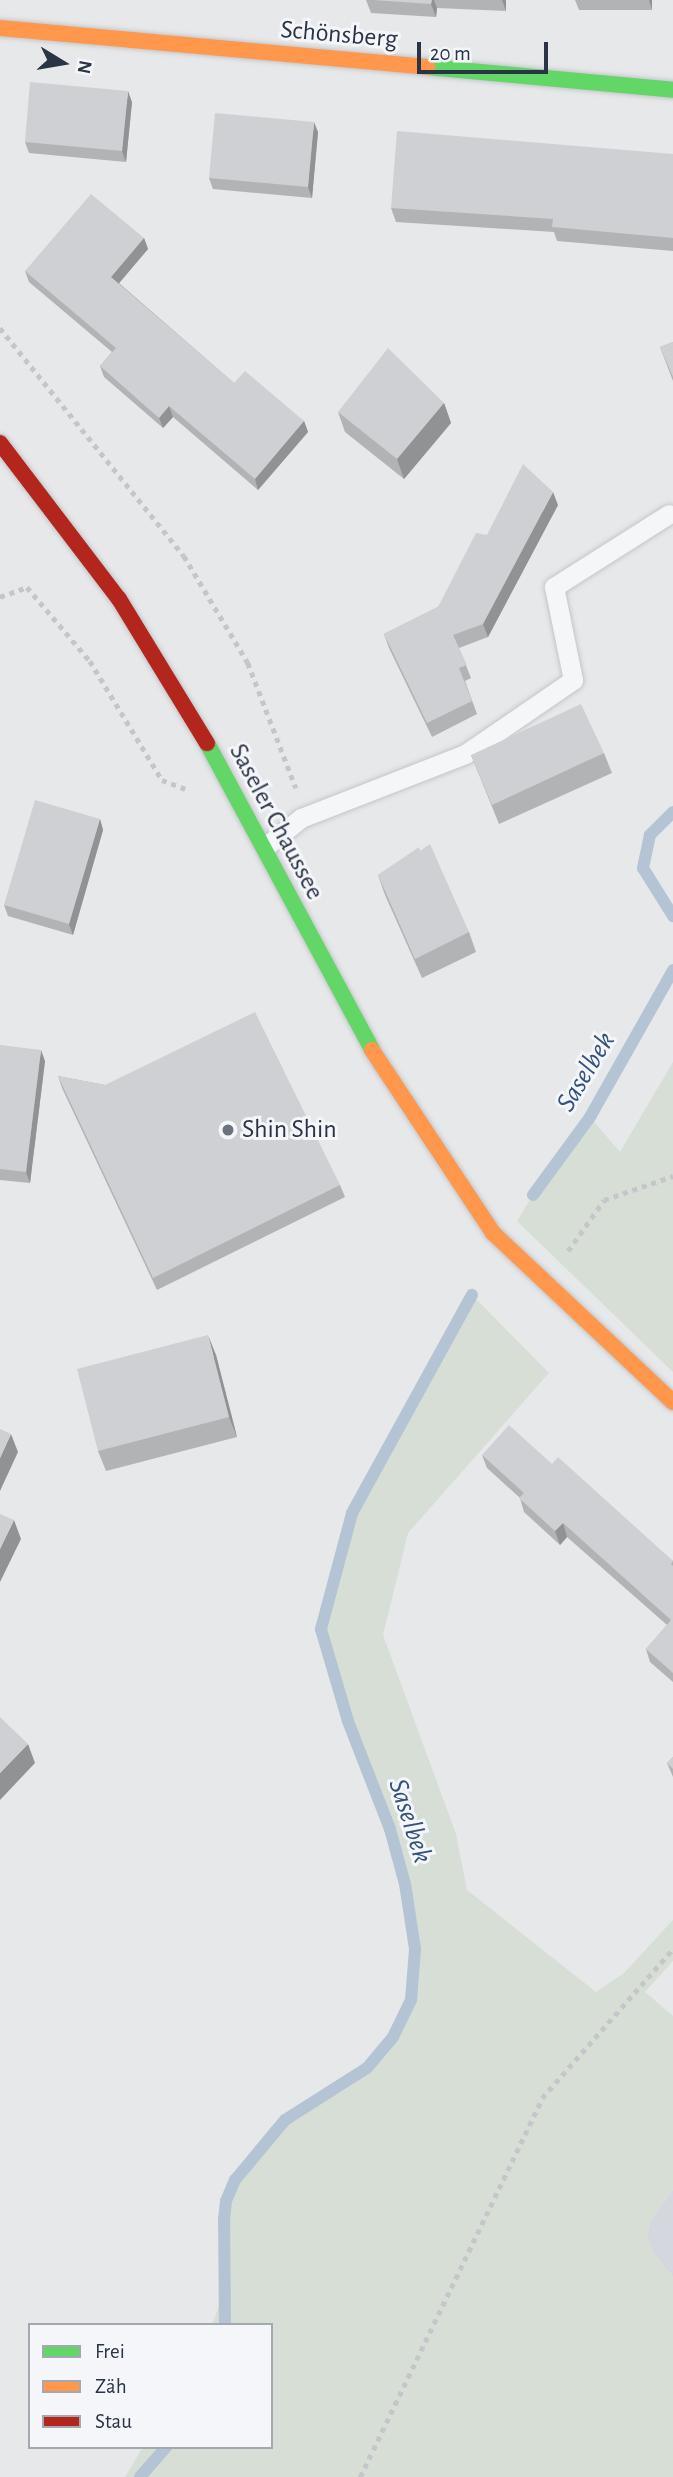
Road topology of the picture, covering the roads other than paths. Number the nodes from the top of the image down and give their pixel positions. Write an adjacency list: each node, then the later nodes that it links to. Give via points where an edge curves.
1 (0, 29): 2 (main road, Schönsberg)
2 (673, 90)
3 (0, 443): 5 (main road, Saseler Chaussee, via 126,610)
4 (669, 514): 5 (lane, via 554,587 573,680 465,754 301,818)
5 (265, 848): 6 (main road, Saseler Chaussee, via 376,1059 493,1233)
6 (673, 1402)

